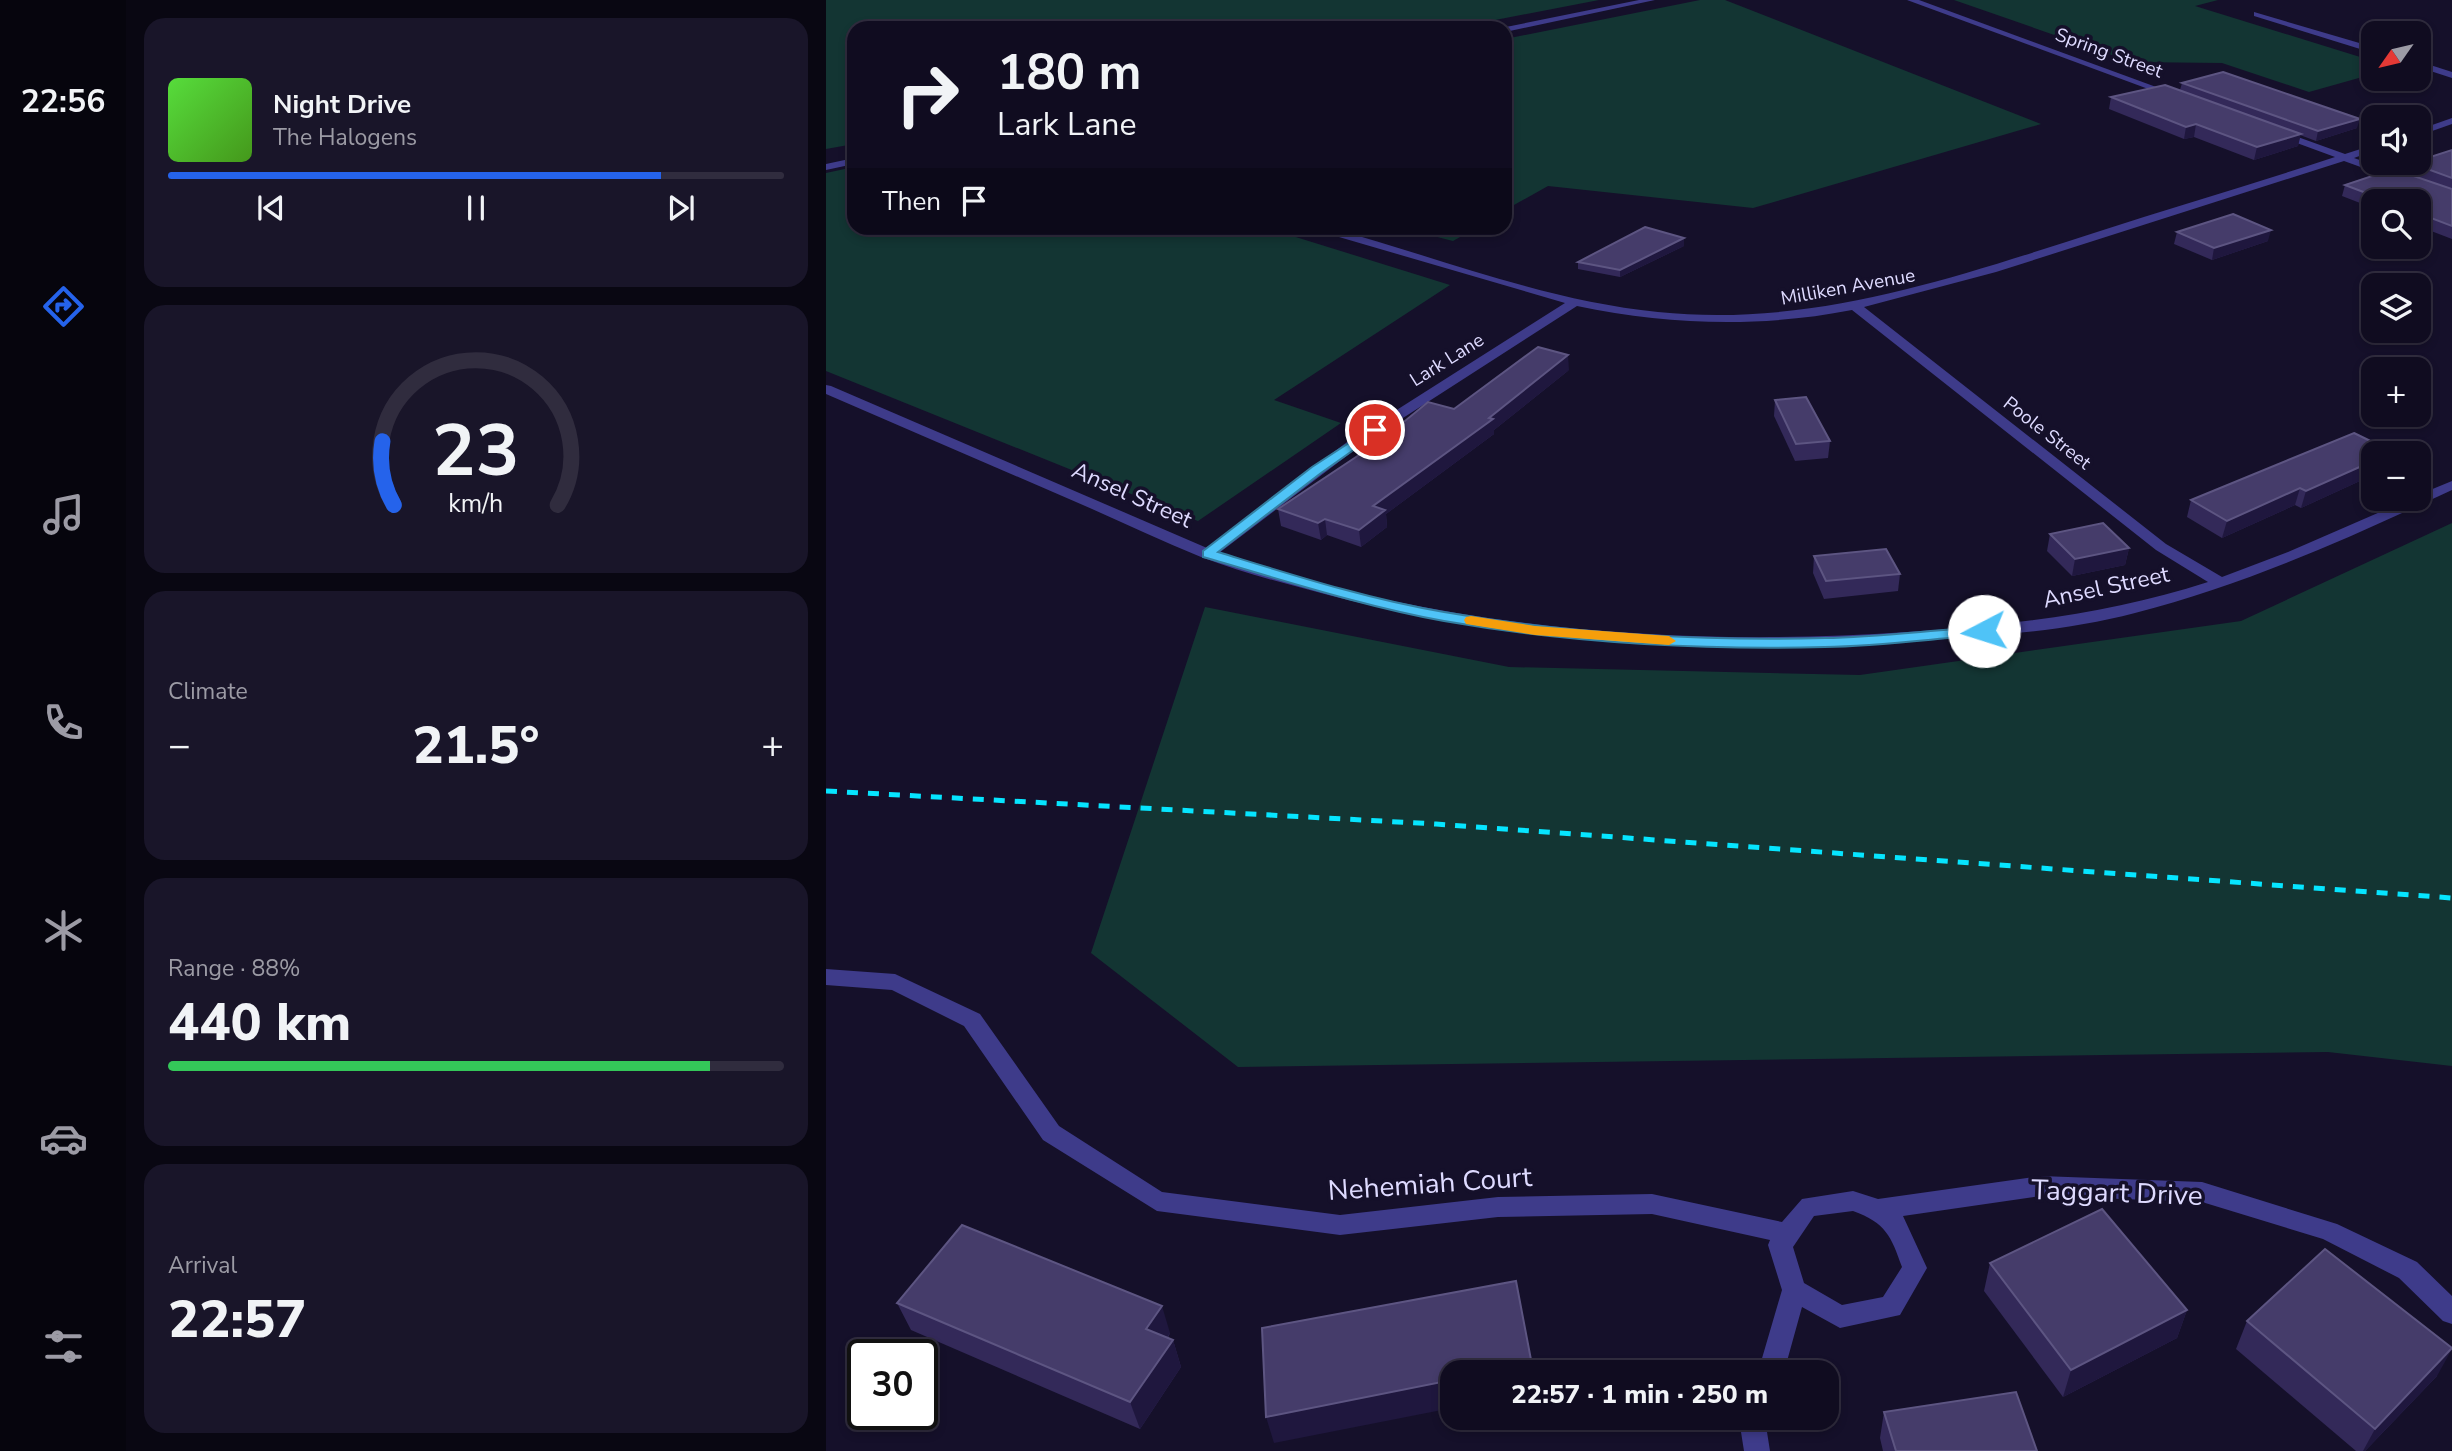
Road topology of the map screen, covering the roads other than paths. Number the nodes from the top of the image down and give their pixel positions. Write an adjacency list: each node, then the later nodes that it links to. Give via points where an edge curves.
1 (1651, 0): 4 (street)
2 (1911, 0): 8 (street, Spring Street)
3 (2257, 14): 5 (street)
4 (1512, 28)
5 (2361, 46)
6 (2431, 68): 7 (street)
7 (2452, 75)
8 (2187, 100)
9 (2452, 121): 10 (street)
10 (2431, 128)
11 (2266, 129): 13 (street)
12 (2361, 152): 13 (street, Milliken Avenue)
13 (2344, 158): 16 (street); 19 (street, Milliken Avenue, via 1935,289)
14 (847, 162): 15 (street)
15 (826, 167)
16 (2452, 197)
17 (1342, 235): 18 (street, Milliken Avenue)
18 (1575, 302): 19 (street, Milliken Avenue, via 1656,316 1736,320); 22 (street, Lark Lane, via 1356,442)
19 (1856, 307): 23 (street, Poole Street, via 2161,547)
20 (826, 389): 22 (street, Ansel Street)
21 (2452, 485): 23 (street, Ansel Street, via 2318,547)
22 (1208, 554): 23 (street, Ansel Street, via 1356,598 1443,616 1604,637 1730,643 1875,640 2008,629 2128,610)
23 (2220, 582)
24 (826, 977): 26 (street, Nehemiah Court, via 895,982 972,1020 1051,1133 1157,1201 1340,1225 1498,1207 1652,1204)
25 (1878, 1209): 26 (street, via 1853,1200 1810,1206); 27 (street, via 1899,1224 1915,1268 1891,1307 1840,1317); 28 (street, Taggart Drive, via 2041,1186 2202,1192 2340,1237 2408,1270)
26 (1788, 1234): 27 (street, via 1780,1245)
27 (1794, 1290): 29 (street)
28 (2452, 1313)
29 (1774, 1360)
30 (1755, 1430): 31 (street)
31 (1757, 1451)

